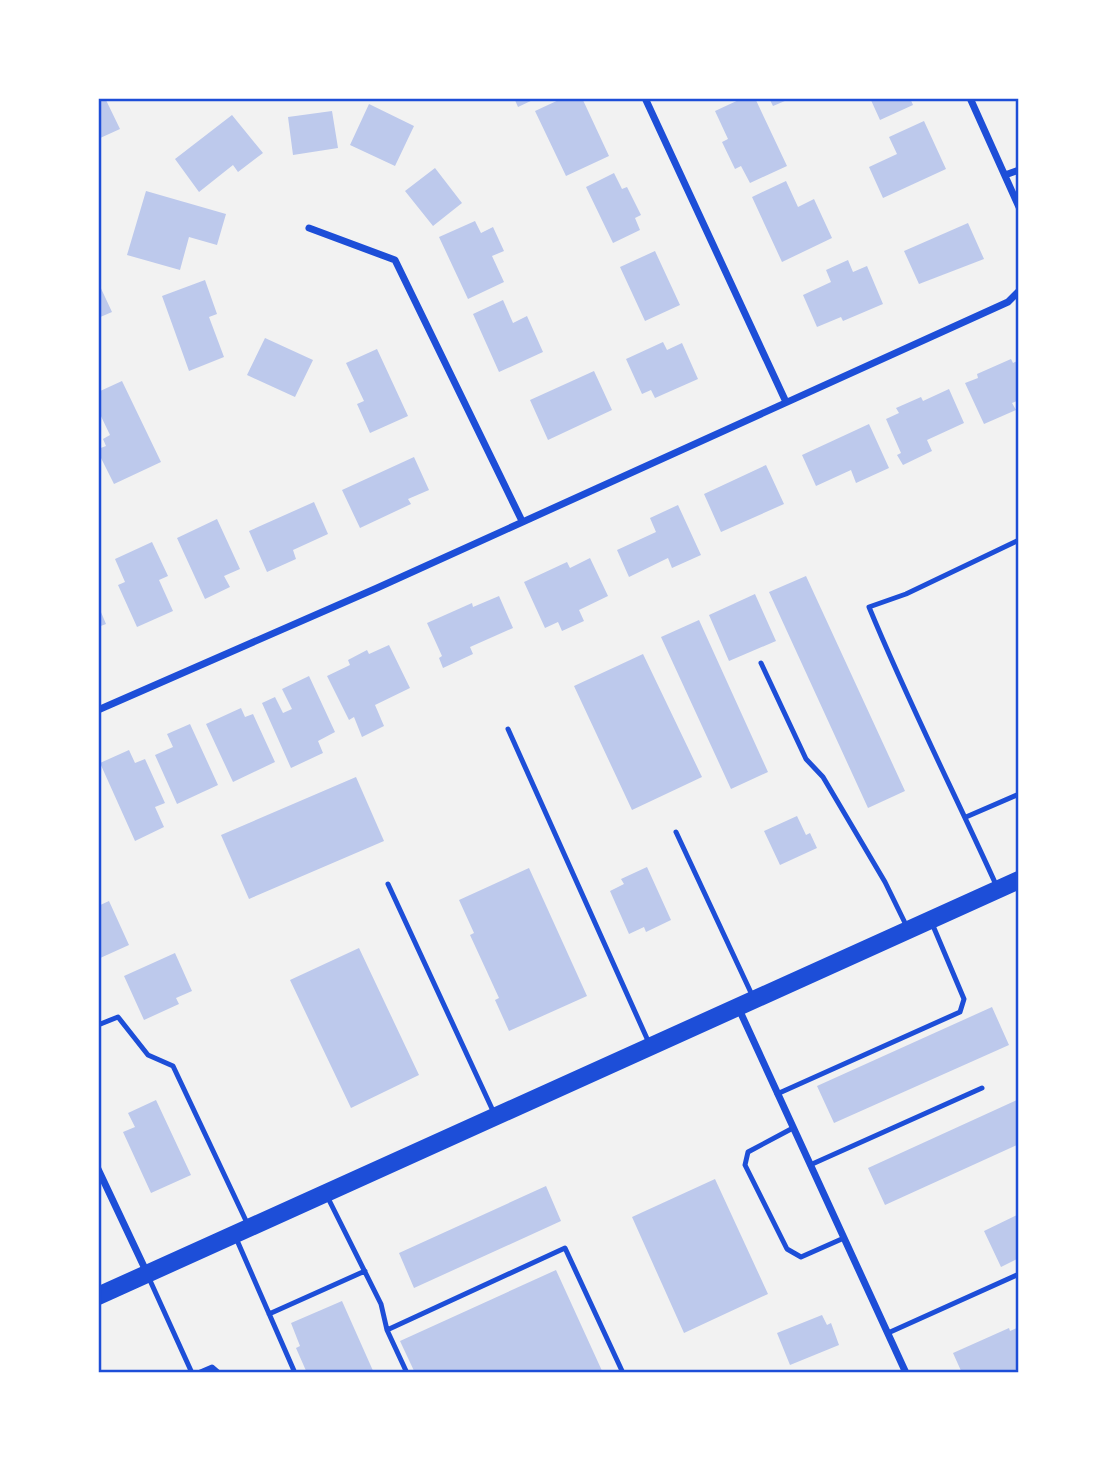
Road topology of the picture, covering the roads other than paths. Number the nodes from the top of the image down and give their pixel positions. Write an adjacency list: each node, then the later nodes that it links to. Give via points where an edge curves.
1 (645, 98): 8 (street)
2 (970, 98): 4 (street)
3 (1019, 170): 4 (street)
4 (1005, 175): 5 (street)
5 (1019, 207)
6 (309, 228): 9 (street, via 395,260)
7 (1019, 291): 8 (street, via 1008,302)
8 (786, 402): 9 (street)
9 (522, 521): 12 (street)
10 (1019, 540): 15 (lane, via 869,607 898,679)
11 (761, 663): 21 (lane, via 806,760 823,777)
12 (98, 710)
13 (509, 729): 25 (lane)
14 (1019, 794): 15 (lane)
15 (965, 817): 19 (lane)
16 (676, 832): 22 (lane)
17 (1019, 880): 19 (main road)
18 (388, 884): 28 (lane)
19 (998, 889): 20 (main road)
20 (931, 919): 21 (main road); 27 (lane, via 964,999 960,1012)
21 (908, 930): 22 (main road)
22 (754, 999): 23 (main road)
23 (737, 1007): 25 (main road); 27 (street)
24 (98, 1026): 33 (lane, via 118,1017 148,1055 173,1066)
25 (650, 1046): 28 (main road)
26 (982, 1088): 30 (lane)
27 (778, 1094): 29 (street)
28 (496, 1116): 32 (main road)
29 (793, 1128): 30 (street); 34 (lane, via 748,1152 745,1166 788,1249 801,1256)
30 (810, 1165): 34 (street)
31 (98, 1169): 36 (street)
32 (325, 1193): 33 (main road); 35 (lane)
33 (242, 1231): 36 (main road); 39 (lane)
34 (844, 1238): 41 (street)
35 (365, 1271): 39 (lane); 40 (lane)
36 (147, 1274): 38 (main road); 42 (lane)
37 (1019, 1274): 41 (lane)
38 (98, 1296)
39 (269, 1314): 45 (lane)
40 (387, 1330): 46 (lane); 47 (lane, via 565,1248)
41 (888, 1333): 48 (street)
42 (192, 1373)
43 (198, 1373): 44 (lane, via 212,1367)
44 (219, 1373)
45 (295, 1373)
46 (407, 1373)
47 (623, 1373)
48 (906, 1373)

